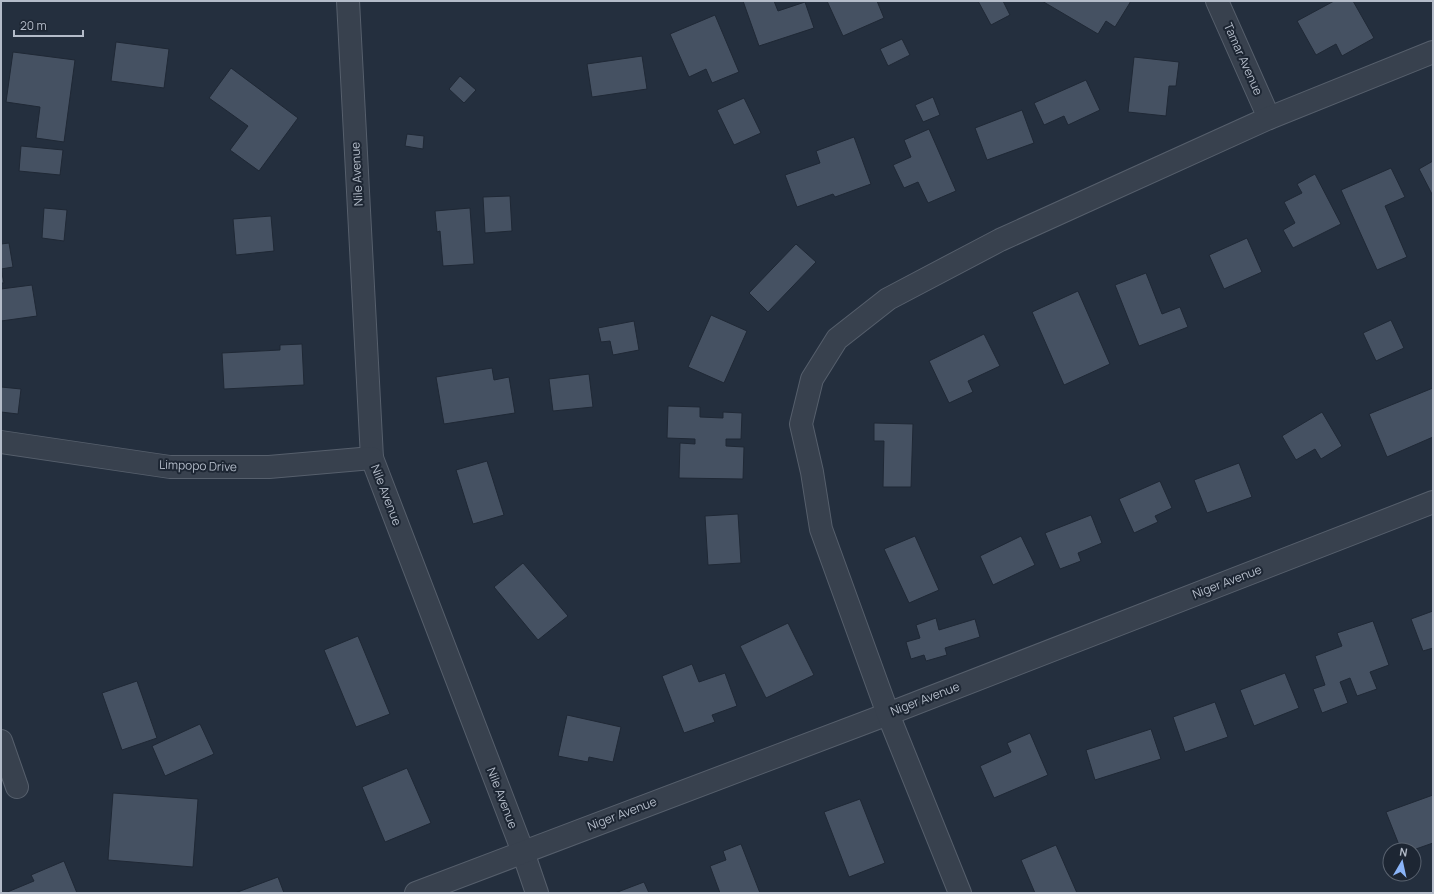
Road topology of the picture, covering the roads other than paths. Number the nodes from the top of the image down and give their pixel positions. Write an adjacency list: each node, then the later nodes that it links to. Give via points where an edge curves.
1 (348, 1): 6 (street, Nile Avenue)
2 (1217, 1): 4 (street, Tamar Avenue)
3 (1433, 52): 4 (street)
4 (1268, 118): 8 (street, via 1000,240 888,299 837,338 812,379 801,424 821,529)
5 (1, 442): 6 (street, Limpopo Drive, via 170,467 269,467)
6 (372, 458): 11 (street, Nile Avenue)
7 (1433, 502): 8 (street, Niger Avenue)
8 (888, 714): 11 (street, Niger Avenue); 14 (street)
9 (1, 741): 10 (street)
10 (17, 787)
11 (523, 852): 12 (street, Niger Avenue); 13 (street, Nile Avenue)
12 (416, 893)
13 (537, 893)
14 (960, 893)

